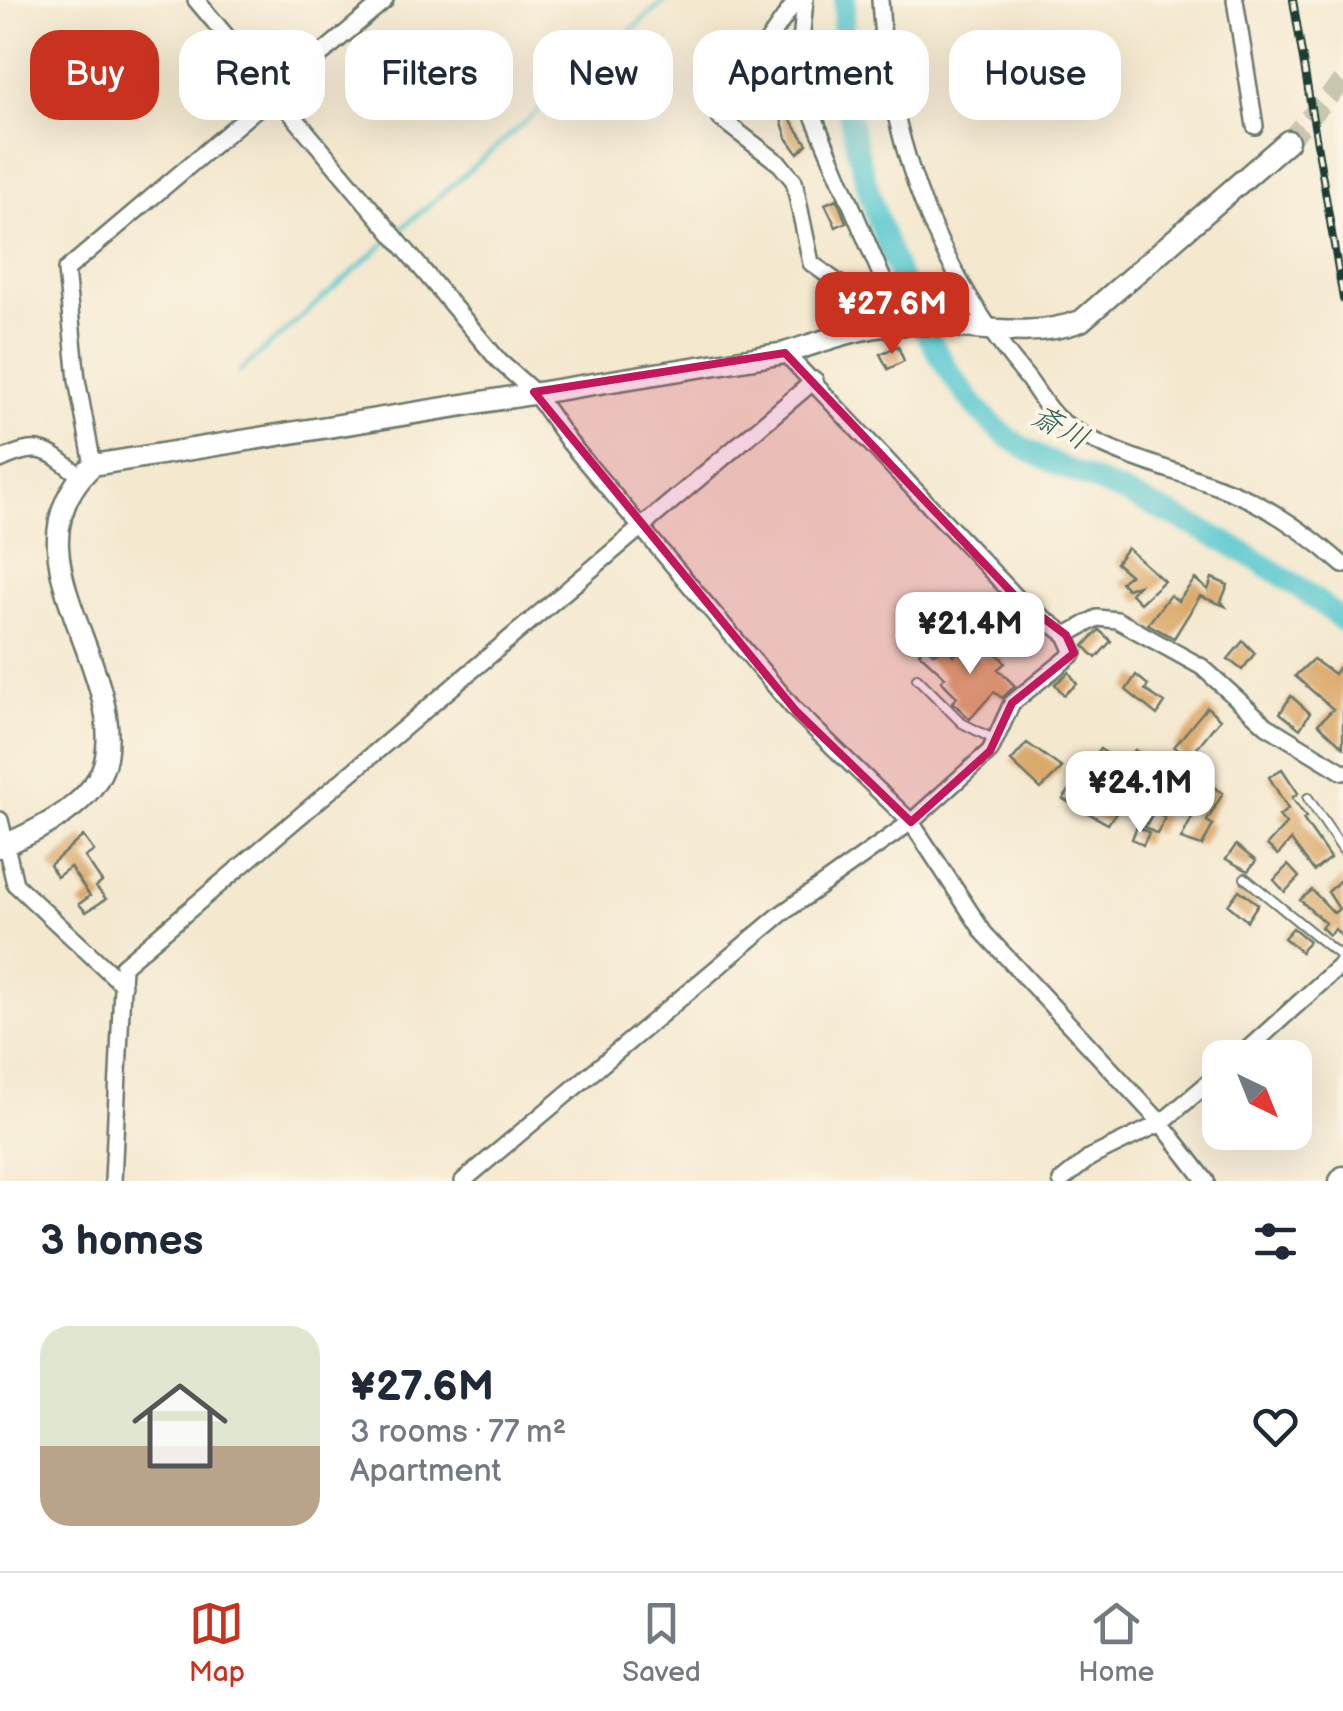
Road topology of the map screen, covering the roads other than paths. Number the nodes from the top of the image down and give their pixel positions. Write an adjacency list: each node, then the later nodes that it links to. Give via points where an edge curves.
1 (196, 0): 6 (street)
2 (384, 0): 7 (street)
3 (803, 0): 12 (street, via 803,92 899,316); 13 (street, via 723,105 721,119 789,173 811,263 848,290)
4 (880, 0): 14 (street, via 883,56 906,164)
5 (1235, 0): 10 (street)
6 (222, 30)
7 (325, 51)
8 (244, 120): 19 (street, via 66,270)
9 (298, 120): 17 (street, via 499,361)
10 (1256, 126)
11 (1288, 141): 14 (street, via 1081,322 1057,330)
12 (911, 324): 13 (street); 14 (street)
13 (869, 327): 15 (street)
14 (984, 330): 21 (street, via 1058,420 1251,500)
15 (785, 352): 16 (street); 17 (street)
16 (816, 380): 20 (street); 22 (street, via 1018,598)
17 (534, 392): 19 (street); 20 (street)
18 (0, 460): 19 (street, via 24,449 49,450)
19 (86, 471): 29 (street, via 55,517 54,544 102,708 106,758 85,794 51,825)
20 (642, 527): 28 (street, via 796,711); 33 (street, via 123,966)
21 (1343, 565)
22 (1066, 635): 24 (street, via 1074,653 1012,702); 25 (street, via 1098,618 1117,620 1202,667 1266,726)
23 (917, 678): 24 (lane, via 962,723)
24 (995, 740): 28 (street)
25 (1343, 772)
26 (1308, 798): 30 (lane)
27 (0, 820): 29 (street)
28 (911, 822): 36 (street, via 984,933); 38 (street, via 781,914)
29 (4, 846): 33 (street, via 24,895)
30 (1343, 850)
31 (1246, 878): 32 (lane)
32 (1343, 961): 34 (street)
33 (123, 986): 37 (street)
34 (1257, 1040)
35 (1202, 1088): 36 (street)
36 (1160, 1122): 39 (street, via 1091,1157); 40 (street)
37 (113, 1181)
38 (462, 1181)
39 (1061, 1181)
40 (1206, 1181)

